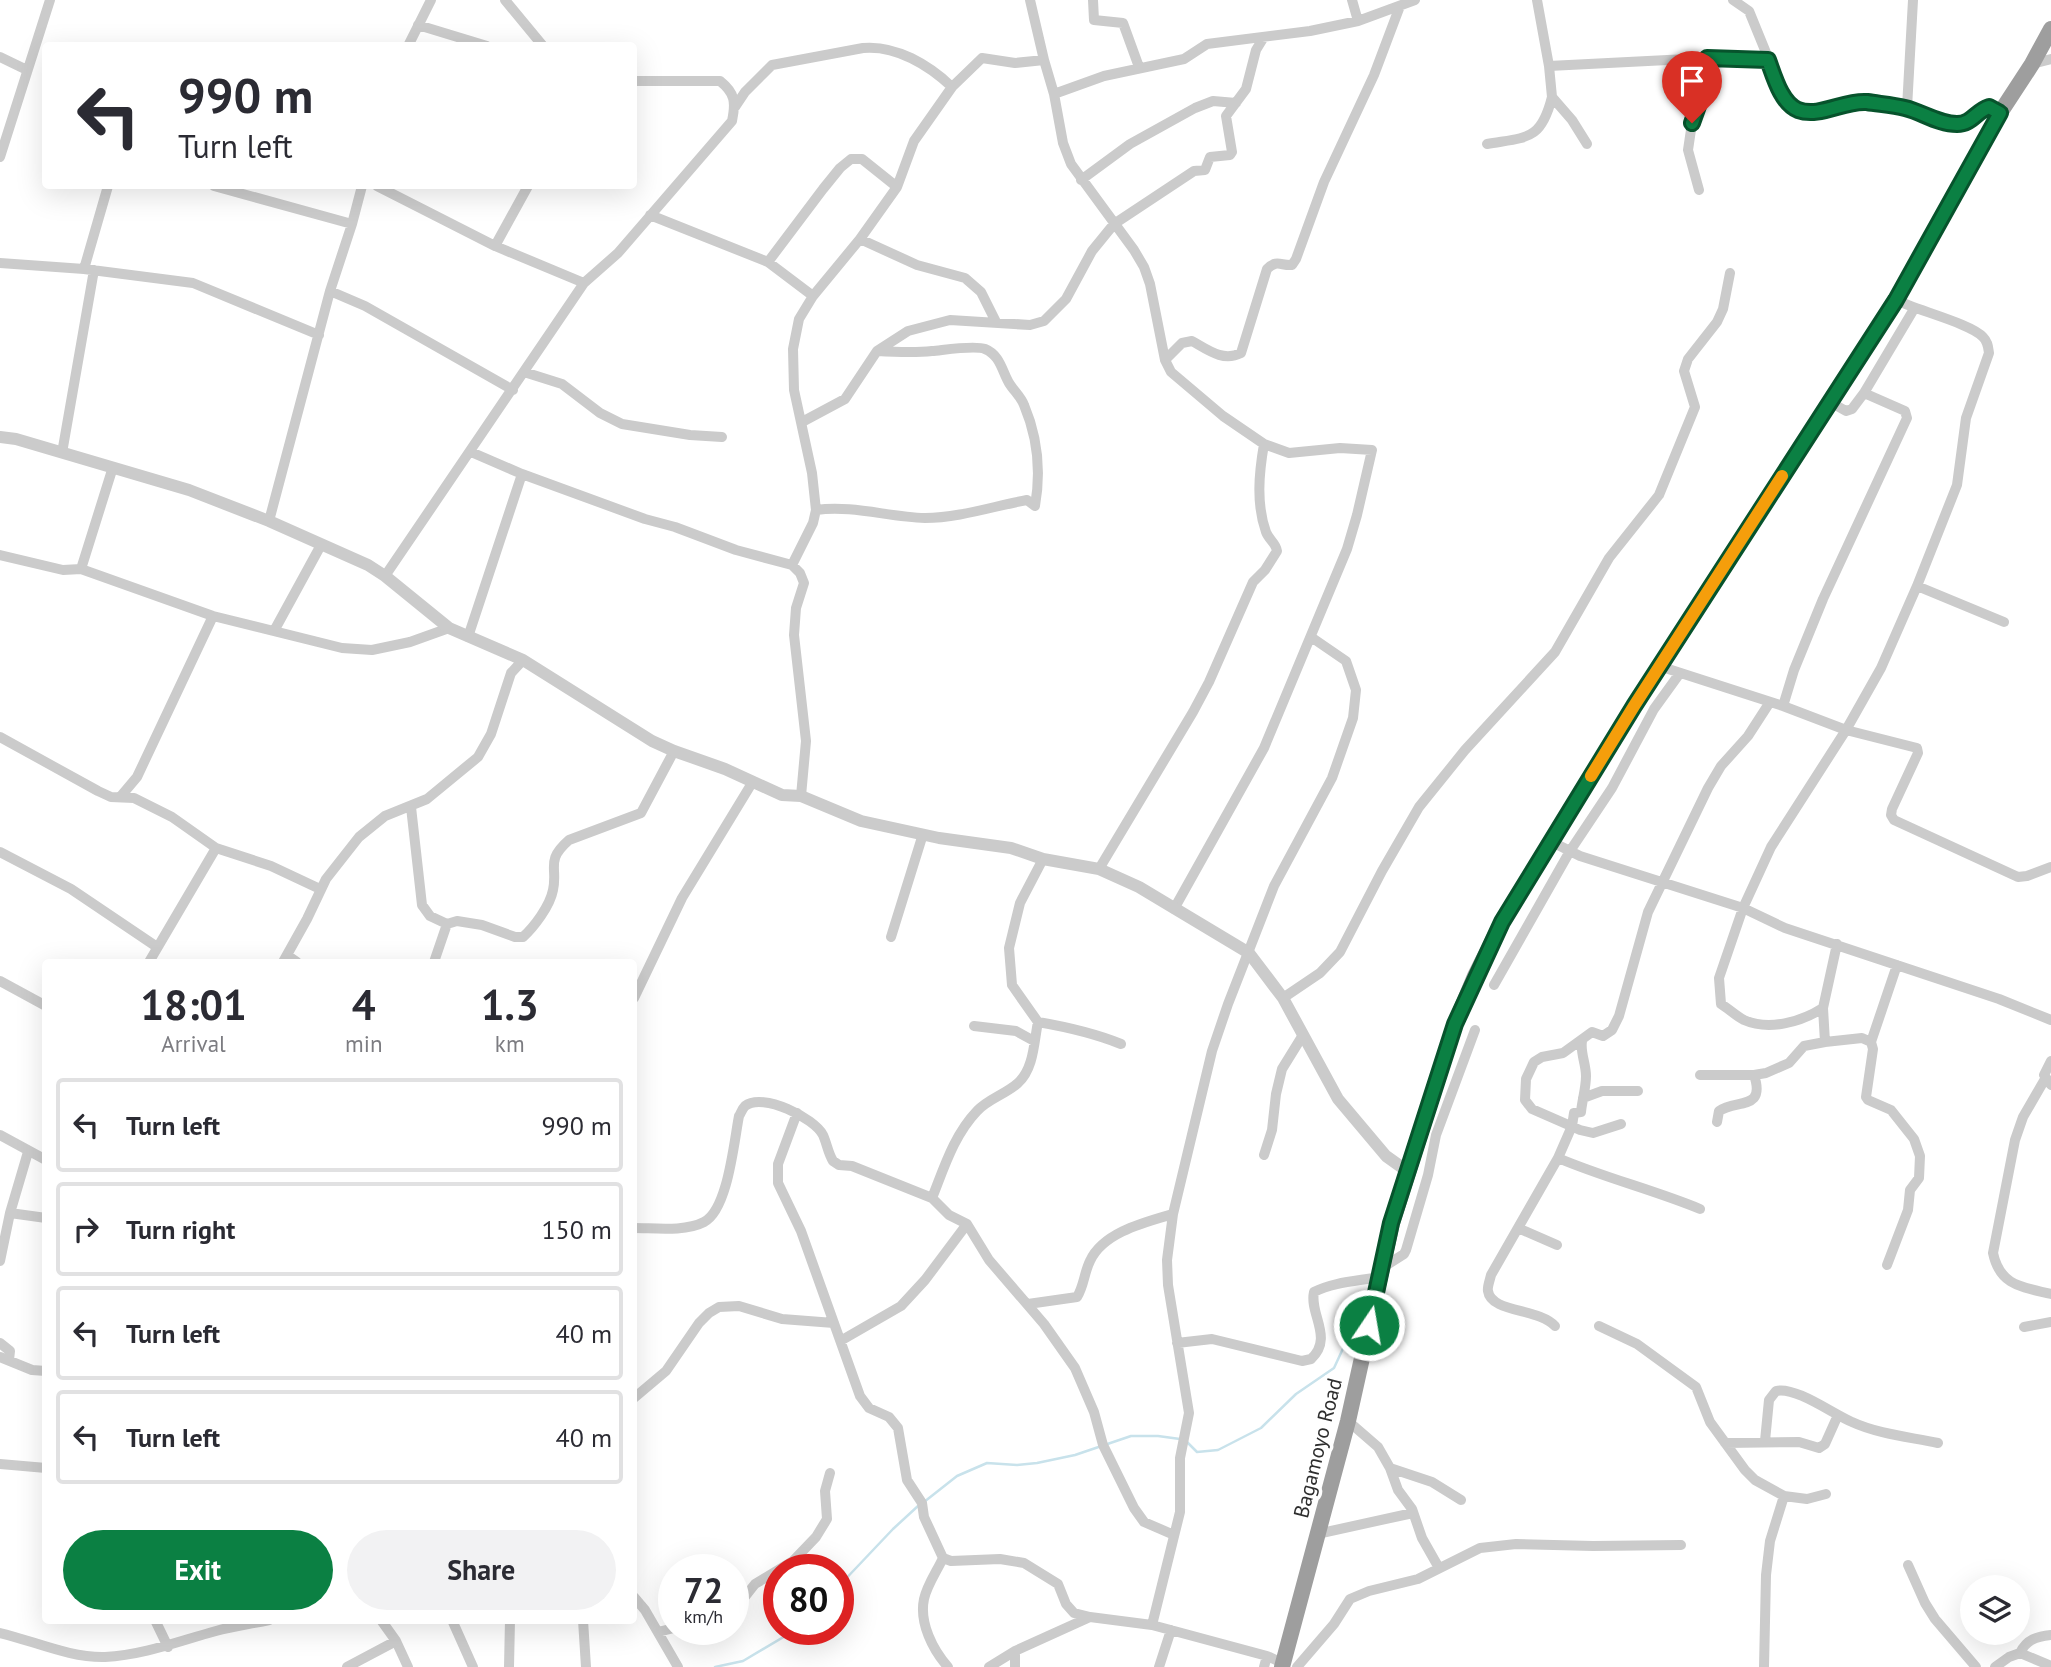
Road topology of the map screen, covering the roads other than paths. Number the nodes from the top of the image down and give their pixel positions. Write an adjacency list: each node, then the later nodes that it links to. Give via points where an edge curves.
1 (50, 0): 28 (street)
2 (431, 0): 14 (street)
3 (505, 0): 19 (street)
4 (1030, 0): 23 (street)
5 (1093, 0): 27 (street, via 1094,20 1123,23)
6 (1352, 0): 13 (street)
7 (1415, 0): 11 (street)
8 (1537, 0): 26 (street)
9 (1733, 0): 12 (street)
10 (1913, 0): 35 (street)
11 (1400, 6): 13 (street); 65 (street, via 1296,259 1292,265 1279,262 1267,269 1241,353 1223,357 1187,341)
12 (1748, 6): 24 (street)
13 (1358, 21): 16 (street)
14 (418, 24): 17 (street); 18 (street)
15 (2051, 29): 25 (highway, Bagamoyo Road)
16 (1264, 37): 27 (street, via 1207,44 1184,59); 33 (street, via 1246,89)
17 (410, 42)
18 (474, 42)
19 (539, 42)
20 (0, 57): 28 (street)
21 (1707, 58): 24 (street); 26 (street); 47 (street, via 1688,150)
22 (2051, 59): 25 (street)
23 (1044, 60): 30 (street, via 1015,63 982,58); 31 (street)
24 (1768, 60): 35 (street, via 1787,104 1799,111 1814,112 1851,102)
25 (2032, 64): 36 (highway, Bagamoyo Road)
26 (1549, 66): 32 (street)
27 (1139, 67): 31 (street)
28 (27, 70): 39 (street)
29 (637, 81): 34 (street, via 720,81 730,90)
30 (952, 87): 34 (street, via 915,60 874,47 772,65); 41 (street, via 914,141)
31 (1054, 94): 40 (street, via 1063,143)
32 (1552, 97): 37 (street, via 1548,115 1532,134); 38 (street)
33 (1236, 103): 40 (street, via 1213,101 1195,108 1130,144); 50 (street, via 1226,116 1230,155 1210,157 1205,170 1194,171)
34 (735, 107): 48 (street, via 732,121)
35 (1907, 108): 36 (street, via 1951,124 1968,122 1984,108)
36 (2000, 113): 60 (highway, Bagamoyo Road)
37 (1487, 144)
38 (1587, 144)
39 (0, 157)
40 (1081, 180): 50 (street)
41 (897, 187): 51 (street); 53 (street, via 862,159 851,159)
42 (107, 189): 55 (street)
43 (225, 189): 49 (street)
44 (361, 189): 49 (street)
45 (383, 189): 52 (street)
46 (526, 189): 52 (street)
47 (1699, 190)
48 (650, 215): 53 (street); 57 (street, via 618,253)
49 (352, 224): 58 (street)
50 (1114, 224): 62 (street, via 1092,251 1066,299 1044,321 1030,325); 65 (street, via 1144,267)
51 (860, 239): 59 (street); 62 (street, via 917,265 965,278 981,292)
52 (495, 246): 57 (street)
53 (768, 262): 59 (street)
54 (0, 264): 55 (street)
55 (89, 270): 63 (street, via 193,283); 75 (street)
56 (1730, 273): 128 (street, via 1723,309 1684,371 1695,407 1659,495 1609,558 1555,652 1419,807 1340,952 1320,974)
57 (584, 283): 66 (street)
58 (330, 291): 63 (street); 67 (street)
59 (813, 296): 70 (street, via 799,319 793,349 794,390)
60 (1896, 300): 61 (street); 69 (highway, Bagamoyo Road)
61 (1914, 309): 68 (street); 85 (street, via 1973,330 1982,336 1989,353 1966,418 1957,485)
62 (996, 322): 64 (street, via 950,320 923,326)
63 (319, 335): 79 (street)
64 (877, 351): 70 (street, via 845,399); 78 (street, via 983,348 993,354 1024,405 1038,452 1035,506 1027,500 939,518 844,508)
65 (1164, 359): 73 (street, via 1171,372)
66 (524, 372): 67 (street); 72 (street, via 562,384 600,414 622,424)
67 (513, 390): 74 (street)
68 (1864, 393): 69 (street, via 1846,411); 96 (street, via 1905,411 1907,418 1823,599)
69 (1830, 402): 93 (highway, Bagamoyo Road)
70 (802, 422): 78 (street)
71 (0, 437): 75 (street)
72 (722, 438)
73 (1264, 444): 91 (street, via 1289,453 1372,450 1347,549); 111 (street, via 1260,505 1266,532 1277,551 1253,582 1193,712)
74 (471, 452): 77 (street); 84 (street)
75 (62, 453): 76 (street)
76 (113, 467): 79 (street); 83 (street)
77 (522, 474): 82 (street, via 736,550); 90 (street)
78 (816, 510): 82 (street)
79 (269, 521): 80 (street)
80 (321, 545): 84 (street); 89 (street)
81 (0, 555): 83 (street, via 63,570)
82 (792, 565): 102 (street, via 804,583 794,635 806,741)
83 (81, 569): 86 (street)
84 (385, 576): 88 (street)
85 (1917, 586): 87 (street); 97 (street, via 1881,668)
86 (213, 616): 89 (street); 101 (street, via 136,777)
87 (2004, 622)
88 (449, 628): 89 (street, via 372,650 342,648); 90 (street)
89 (274, 631)
90 (468, 637): 92 (street)
91 (1311, 637): 115 (street, via 1264,748); 120 (street, via 1346,661 1356,690 1353,718 1332,778 1275,886)
92 (523, 660): 99 (street); 103 (street, via 511,673 491,734 478,757)
93 (1659, 666): 94 (street); 105 (highway, Bagamoyo Road)
94 (1680, 673): 95 (street); 107 (street)
95 (1770, 702): 96 (street); 112 (street, via 1708,788)
96 (1783, 706): 97 (street)
97 (1846, 730): 110 (street, via 1917,748 1892,809 1894,820 2018,877); 114 (street, via 1771,848)
98 (0, 737): 101 (street, via 98,791)
99 (674, 751): 100 (street); 116 (street, via 641,813 560,847 553,861 552,895 523,937 475,923)
100 (752, 783): 102 (street, via 782,795); 127 (street, via 682,898)
101 (121, 796): 106 (street, via 172,817)
102 (801, 796): 104 (street, via 861,821)
103 (411, 807): 113 (street, via 385,816 359,837); 116 (street, via 422,905 430,916)
104 (923, 834): 109 (street, via 1012,848); 117 (street)
105 (1552, 842): 107 (street); 151 (highway, Bagamoyo Road, via 1475,976 1455,1024)
106 (216, 848): 113 (street); 119 (street)
107 (1570, 851): 112 (street); 126 (street)
108 (0, 852): 119 (street, via 71,889)
109 (1043, 859): 111 (street); 132 (street, via 1020,904 1009,948 1012,985)
110 (2051, 867)
111 (1098, 869): 115 (street)
112 (1663, 884): 114 (street); 137 (street, via 1648,912 1612,1030 1603,1036 1592,1031)
113 (320, 889): 122 (street)
114 (1743, 908): 118 (street, via 1785,928); 130 (street, via 1719,978 1721,1004 1766,1027)
115 (1174, 909): 120 (street)
116 (447, 924): 123 (street)
117 (891, 937)
118 (1837, 944): 124 (street); 130 (street)
119 (157, 947): 121 (street)
120 (1249, 953): 128 (street); 161 (street, via 1212,1051)
121 (151, 959)
122 (285, 959)
123 (435, 959)
124 (1897, 965): 131 (street); 139 (street)
125 (0, 981): 129 (street)
126 (1494, 985)
127 (637, 992)
128 (1283, 999): 135 (street)
129 (42, 1004)
130 (1823, 1008): 138 (street)
131 (2051, 1020)
132 (1038, 1022): 136 (street); 140 (street, via 1071,1027)
133 (974, 1026): 136 (street, via 1016,1031)
134 (1475, 1030): 151 (street)
135 (1303, 1035): 154 (street, via 1282,1069); 157 (street, via 1338,1099 1386,1156)
136 (1034, 1041): 158 (street, via 1030,1063 1019,1083 979,1109 965,1127)
137 (1582, 1041): 146 (street); 150 (street, via 1534,1062 1526,1079 1525,1100 1532,1109)
138 (1825, 1042): 139 (street, via 1862,1038); 143 (street, via 1804,1046 1789,1063)
139 (1871, 1042): 168 (street, via 1866,1097 1891,1110 1914,1139 1921,1168)
140 (1121, 1044)
141 (2051, 1061): 144 (street, via 2046,1069)
142 (1700, 1075): 143 (street)
143 (1754, 1075): 148 (street, via 1754,1097 1744,1105 1728,1105 1719,1111)
144 (2048, 1082): 170 (street, via 2023,1117 2015,1140 1993,1254 1996,1269 2005,1278)
145 (1639, 1091): 146 (street, via 1602,1091)
146 (1583, 1098): 150 (street)
147 (797, 1113): 158 (street, via 822,1133 839,1165); 164 (street, via 766,1103 745,1107 739,1116 722,1197 713,1214 691,1226); 173 (street, via 776,1173)
148 (1717, 1122)
149 (1621, 1124): 150 (street, via 1593,1133)
150 (1572, 1126): 156 (street)
151 (1428, 1133): 157 (highway, Bagamoyo Road); 169 (street, via 1428,1175 1406,1250)
152 (0, 1135): 153 (street)
153 (28, 1152): 155 (street); 160 (street)
154 (1265, 1156)
155 (42, 1158)
156 (1558, 1158): 159 (street); 165 (street)
157 (1407, 1171): 169 (highway, Bagamoyo Road)
158 (932, 1198): 163 (street, via 949,1215)
159 (1700, 1209)
160 (10, 1213): 162 (street); 167 (street)
161 (1173, 1214): 171 (street, via 1126,1229 1100,1248 1089,1262 1076,1297); 179 (street, via 1167,1260)
162 (42, 1217)
163 (967, 1224): 171 (street, via 989,1259); 177 (street, via 901,1306)
164 (637, 1228)
165 (1518, 1228): 166 (street); 174 (street, via 1487,1290 1501,1306 1540,1315)
166 (1557, 1245)
167 (0, 1261)
168 (1887, 1265)
169 (1380, 1273): 179 (street, via 1314,1292 1312,1301 1321,1332 1311,1359 1302,1361 1212,1339); 184 (highway, Bagamoyo Road)
170 (2051, 1294)
171 (1028, 1304): 197 (street, via 1075,1368 1103,1445 1134,1507 1144,1522)
172 (2051, 1322): 176 (street)
173 (834, 1323): 177 (street); 182 (street, via 782,1319 739,1306 719,1307 699,1323 666,1371)
174 (1555, 1326)
175 (1599, 1326): 186 (street, via 1637,1344 1696,1387 1710,1422)
176 (2024, 1327)
177 (842, 1340): 199 (street, via 860,1396 898,1428 907,1480 922,1503)
178 (0, 1343): 180 (street, via 10,1352)
179 (1177, 1343): 197 (street, via 1189,1413 1180,1458 1182,1501)
180 (4, 1358): 181 (street)
181 (42, 1371)
182 (637, 1395)
183 (1838, 1415): 185 (street, via 1819,1448); 185 (street, via 1780,1389 1769,1399); 187 (street, via 1866,1427)
184 (1348, 1421): 190 (street, via 1378,1447); 196 (highway, Bagamoyo Road)
185 (1765, 1441): 186 (street)
186 (1725, 1443): 193 (street, via 1755,1480)
187 (1938, 1443)
188 (0, 1464): 189 (street)
189 (42, 1468)
190 (1390, 1468): 194 (street, via 1432,1482); 195 (street)
191 (830, 1473): 202 (street, via 825,1491 827,1519 816,1537 793,1561)
192 (1826, 1494): 193 (street, via 1807,1500)
193 (1784, 1496): 238 (street, via 1770,1541)
194 (1461, 1500)
195 (1413, 1513): 196 (street); 201 (street)
196 (1317, 1534): 235 (highway, Bagamoyo Road)
197 (1174, 1535): 211 (street)
198 (1681, 1545): 201 (street, via 1516,1544 1480,1548)
199 (943, 1558): 204 (street, via 1024,1563 1058,1584 1069,1609); 230 (street, via 924,1599 924,1612 932,1645)
200 (1908, 1565): 239 (street, via 1935,1619)
201 (1439, 1568): 219 (street, via 1350,1599)
202 (749, 1589)
203 (637, 1601): 213 (street)
204 (1090, 1617): 211 (street); 220 (street)
205 (157, 1624): 218 (street)
206 (250, 1624): 218 (street)
207 (383, 1624): 216 (street)
208 (454, 1624): 226 (street)
209 (510, 1624): 227 (street)
210 (583, 1624): 228 (street)
211 (1152, 1625): 212 (street)
212 (1171, 1630): 222 (street); 233 (street)
213 (658, 1632)
214 (0, 1633): 218 (street, via 104,1657)
215 (2051, 1636): 221 (street, via 2032,1639)
216 (396, 1641): 224 (street); 225 (street)
217 (665, 1645): 229 (street)
218 (168, 1647)
219 (1313, 1648): 236 (street); 237 (street)
220 (1015, 1651): 231 (street); 232 (street)
221 (2020, 1653): 223 (street); 240 (street)
222 (1267, 1656): 234 (street); 235 (street)
223 (2051, 1666)
224 (347, 1667)
225 (408, 1667)
226 (474, 1667)
227 (509, 1667)
228 (586, 1667)
229 (678, 1667)
230 (948, 1667)
231 (989, 1667)
232 (1015, 1667)
233 (1159, 1667)
234 (1264, 1667)
235 (1282, 1667)
236 (1297, 1667)
237 (1308, 1667)
238 (1764, 1667)
239 (1976, 1667)
240 (1995, 1667)

